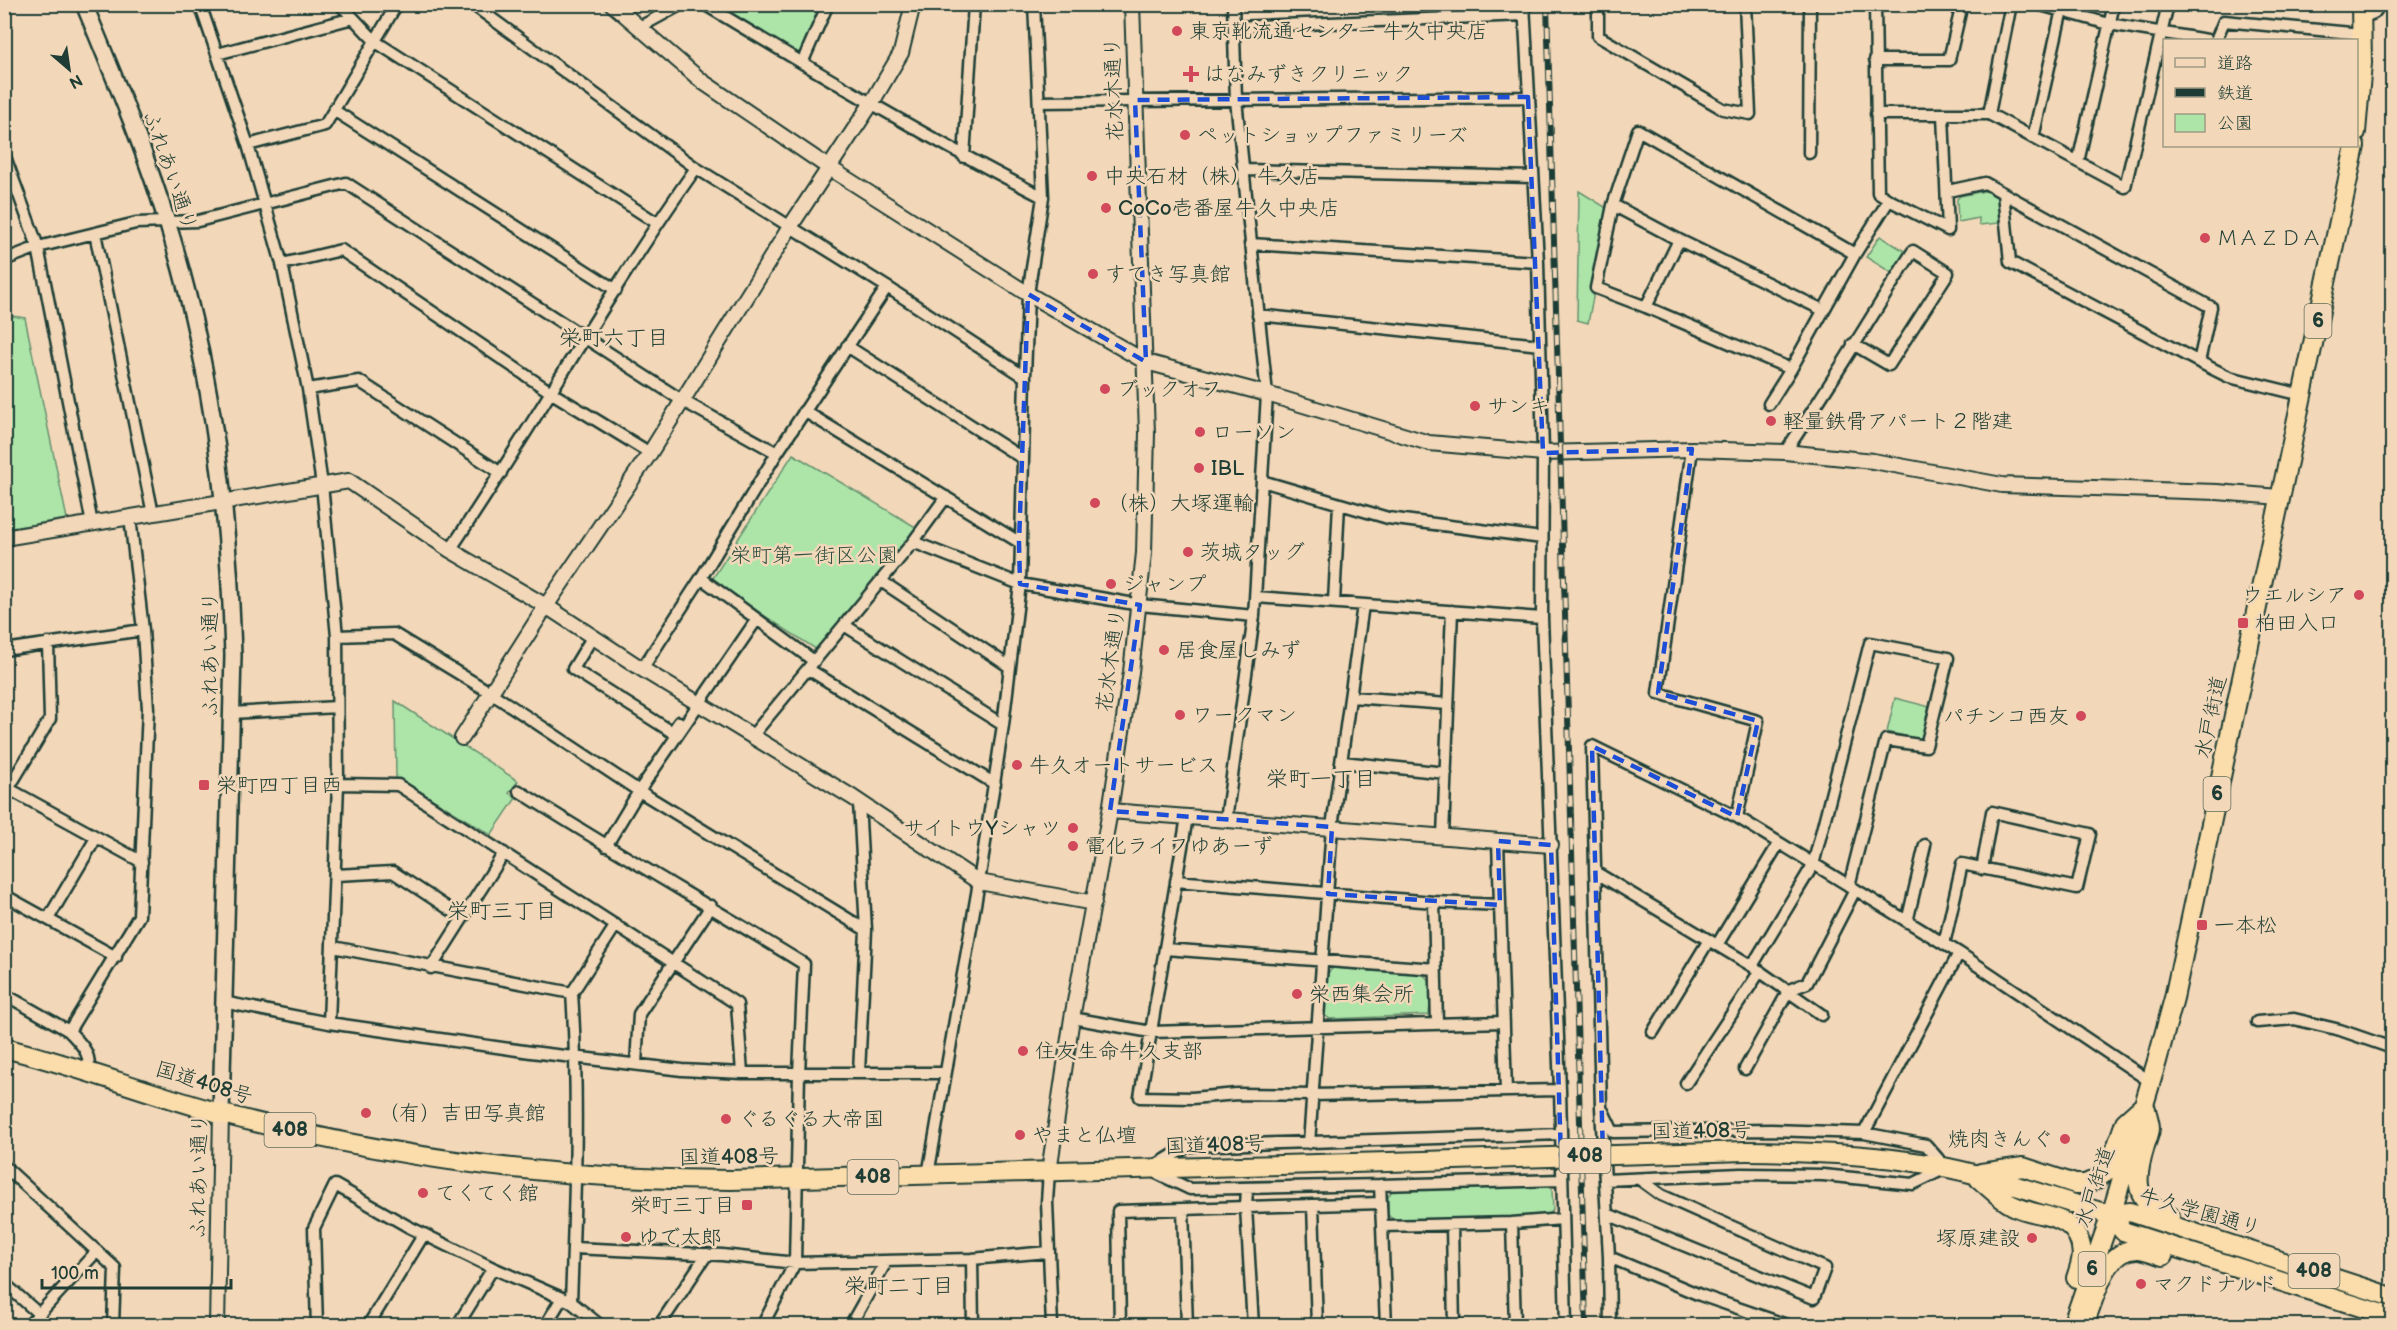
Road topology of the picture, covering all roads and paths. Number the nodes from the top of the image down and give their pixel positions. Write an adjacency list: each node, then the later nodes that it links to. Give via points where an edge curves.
1 (84, 4): 66 (main road, ふれあい通り, via 123,97)
2 (200, 4): 36 (street)
3 (340, 4): 27 (street)
4 (397, 4): 35 (street)
5 (472, 4): 56 (street)
6 (612, 4): 31 (street)
7 (682, 4): 31 (street)
8 (704, 4): 38 (street)
9 (828, 4): 38 (street)
10 (913, 4): 44 (street, via 901,53)
11 (974, 4): 54 (street)
12 (1034, 4): 43 (street)
13 (1132, 4): 41 (street, 花水木通り)
14 (1233, 4): 30 (street)
15 (1598, 4): 16 (street, via 1598,36 1723,109 1750,114)
16 (1745, 4)
17 (1810, 4): 52 (street)
18 (1875, 4): 37 (street)
19 (1962, 4): 37 (street, via 1949,60)
20 (2012, 4): 47 (street)
21 (2037, 4): 25 (street)
22 (2114, 4): 29 (street)
23 (2168, 4): 32 (street)
24 (2381, 4): 28 (street)
25 (2062, 7): 29 (street); 49 (street)
26 (1524, 10): 30 (street); 40 (street)
27 (353, 18): 35 (street); 36 (street)
28 (2362, 19): 34 (street, via 2224,21); 39 (highway)
29 (2109, 24): 32 (street); 55 (street)
30 (1234, 27): 42 (street)
31 (638, 28): 57 (street, via 703,82)
32 (2162, 32): 33 (street); 55 (street, via 2125,187)
33 (2201, 39)
34 (2216, 39)
35 (376, 42): 45 (street); 67 (street)
36 (217, 54): 50 (street)
37 (1875, 60): 46 (street)
38 (802, 63): 44 (street)
39 (2358, 94)
40 (1528, 97): 42 (street); 59 (street)
41 (1135, 100): 42 (street); 43 (street); 87 (street, 花水木通り)
42 (1236, 100): 58 (street)
43 (1039, 102): 62 (street)
44 (871, 104): 54 (street); 57 (street)
45 (335, 111): 50 (street, via 325,125); 78 (street)
46 (1876, 114): 48 (street); 63 (street, via 1878,193)
47 (1989, 114): 48 (street); 49 (street)
48 (1943, 115): 60 (street)
49 (2033, 138): 55 (street)
50 (248, 145): 64 (street)
51 (2355, 147): 94 (highway, 水戸街道 / 6)
52 (1809, 153)
53 (4, 154): 72 (street)
54 (964, 157): 62 (street)
55 (2078, 162)
56 (696, 168): 67 (street); 68 (street)
57 (828, 168): 68 (street); 79 (street)
58 (1245, 170): 59 (street); 71 (street)
59 (1533, 177): 75 (street)
60 (1948, 191): 61 (street, via 1985,183); 63 (street, via 1948,230)
61 (2003, 193): 88 (street, via 2010,262); 88 (street, via 2211,307)
62 (1043, 197): 79 (street)
63 (1889, 200): 73 (street)
64 (265, 204): 66 (street, via 198,221); 76 (street); 83 (street, via 346,183)
65 (1613, 205): 70 (street); 73 (street, via 1638,130); 80 (street, via 1596,288)
66 (167, 221): 69 (street, via 136,223); 109 (main road, ふれあい通り, via 204,367)
67 (657, 223): 78 (street)
68 (790, 227): 77 (street); 95 (street)
69 (95, 233): 72 (street); 111 (street)
70 (1678, 240): 80 (street); 81 (street)
71 (1250, 244): 75 (street); 82 (street)
72 (38, 247): 74 (street); 113 (street)
73 (1855, 254): 81 (street)
74 (4, 260)
75 (1538, 262): 85 (street)
76 (282, 264): 91 (street); 92 (street, via 341,250)
77 (887, 287): 86 (street); 90 (street)
78 (616, 290): 83 (street)
79 (1028, 294): 87 (street); 90 (street)
80 (1646, 307): 89 (street)
81 (1823, 310): 89 (street)
82 (1258, 315): 85 (street); 93 (street)
83 (586, 337): 92 (street); 95 (street)
84 (1853, 344): 84 (street, via 1912,251 1948,273 1889,364); 99 (street)
85 (1540, 345): 102 (street)
86 (847, 346): 97 (street); 103 (street)
87 (1146, 362): 93 (street); 124 (street, 花水木通り, via 1147,481)
88 (2199, 362): 94 (street, via 2229,377)
89 (1791, 369): 96 (street)
90 (1025, 376): 103 (street)
91 (308, 389): 104 (street, via 359,381); 106 (street)
92 (552, 393): 100 (street); 104 (street)
93 (1267, 394): 102 (street, via 1429,443); 105 (street)
94 (2302, 395): 108 (highway, 水戸街道 / 6)
95 (683, 401): 100 (street); 101 (street)
96 (1769, 404)
97 (804, 411): 101 (street); 107 (street)
98 (1692, 449): 99 (street); 102 (street); 159 (street, via 1658,693 1758,721)
99 (1785, 452): 108 (street, via 1873,461 2002,485)
100 (650, 453): 126 (street)
101 (777, 453): 119 (street)
102 (1543, 453): 115 (street)
103 (1022, 458): 117 (street)
104 (501, 472): 118 (street)
105 (1262, 481): 110 (street); 122 (street)
106 (322, 485): 109 (street); 118 (street, via 349,481); 133 (street)
107 (946, 497): 116 (street); 117 (street)
108 (2280, 497): 224 (highway, 水戸街道 / 6, via 2174,998)
109 (225, 501): 111 (street); 145 (main road, ふれあい通り, via 231,582)
110 (1338, 504): 115 (street, via 1388,518); 123 (street)
111 (153, 514): 112 (street)
112 (130, 517): 113 (street); 132 (street)
113 (92, 524): 114 (street)
114 (4, 538)
115 (1542, 538): 129 (street)
116 (913, 542): 120 (street); 121 (street)
117 (1019, 542): 121 (street)
118 (450, 550): 126 (street)
119 (701, 578): 130 (street); 139 (street)
120 (882, 581): 131 (street); 138 (street)
121 (1020, 584): 124 (street); 138 (street)
122 (1256, 597): 123 (street); 128 (street)
123 (1334, 602): 125 (street)
124 (1140, 605): 128 (street); 157 (street, 花水木通り)
125 (1363, 605): 127 (street); 141 (street)
126 (546, 606): 134 (street); 140 (street)
127 (1452, 612): 129 (street); 143 (street)
128 (1254, 616): 160 (street)
129 (1542, 618): 166 (street)
130 (757, 619): 137 (street); 142 (street)
131 (844, 625): 137 (street); 146 (street)
132 (143, 630): 135 (street); 170 (street, via 148,709)
133 (337, 636): 140 (street, via 394,634); 144 (street)
134 (593, 636): 139 (street); 142 (street, via 573,669 672,732)
135 (48, 643): 136 (street); 154 (street, via 50,720)
136 (4, 650)
137 (811, 665): 147 (street); 152 (street)
138 (1010, 667): 146 (street)
139 (642, 669): 142 (street)
140 (491, 693): 148 (street); 153 (street)
141 (1351, 697): 143 (street); 149 (street)
142 (698, 703): 147 (street); 153 (street)
143 (1448, 704): 150 (street)
144 (337, 706): 145 (street); 151 (street)
145 (231, 713): 203 (main road, ふれあい通り)
146 (1003, 725): 152 (street)
147 (752, 736): 156 (street)
148 (462, 738)
149 (1342, 762): 150 (street); 161 (street)
150 (1446, 773): 162 (street)
151 (338, 784): 169 (street, via 398,785); 174 (street)
152 (995, 784): 176 (street)
153 (639, 791): 168 (street); 188 (street)
154 (7, 792): 163 (street)
155 (519, 792): 168 (street)
156 (859, 802): 176 (street); 188 (street)
157 (1110, 811): 158 (street); 181 (street, 花水木通り)
158 (1187, 817): 160 (street); 175 (street)
159 (1737, 817): 165 (street); 173 (street, via 1592,747)
160 (1226, 820): 161 (street)
161 (1332, 827): 162 (street); 178 (street)
162 (1443, 836): 164 (street)
163 (96, 838): 170 (street); 185 (street)
164 (1498, 841): 166 (street); 182 (street)
165 (1779, 843): 171 (street); 189 (street)
166 (1551, 845): 227 (street)
167 (1925, 845): 186 (street)
168 (606, 846): 183 (street)
169 (504, 853): 184 (street); 187 (street)
170 (142, 862): 194 (street, via 139,916)
171 (1813, 865): 177 (street); 177 (street, via 1870,644 1948,658 1926,746 1886,740); 199 (street)
172 (1982, 869): 172 (street, via 2077,888 2090,834 1992,812); 190 (street, via 1962,864)
173 (1595, 872): 189 (street); 230 (street)
174 (336, 875): 184 (street, via 393,872); 191 (street)
175 (1176, 881): 178 (street); 192 (street)
176 (979, 882): 181 (street); 223 (street)
177 (1852, 888): 186 (street); 200 (street, via 1807,983)
178 (1328, 894): 180 (street); 195 (street)
179 (4, 896): 185 (street)
180 (1434, 902): 182 (street); 198 (street)
181 (1094, 903): 205 (street, 花水木通り)
182 (1500, 905): 206 (street)
183 (711, 906): 196 (street); 222 (street, via 804,964)
184 (463, 918): 197 (street)
185 (48, 919): 194 (street)
186 (1907, 922): 190 (street)
187 (616, 926): 196 (street); 201 (street)
188 (866, 930): 220 (street)
189 (1713, 942): 199 (street); 213 (street)
190 (1944, 944): 193 (street)
191 (333, 947): 197 (street); 208 (street)
192 (1165, 950): 195 (street); 212 (street)
193 (1959, 953): 224 (street); 232 (street)
194 (116, 957): 211 (street)
195 (1323, 960): 198 (street); 210 (street)
196 (674, 963): 217 (street, via 639,1014); 221 (street, via 737,1004)
197 (431, 968): 201 (street)
198 (1436, 969): 209 (street)
199 (1756, 969): 200 (street); 225 (street)
200 (1789, 990): 204 (street); 218 (street)
201 (572, 993): 216 (street)
202 (4, 994): 211 (street)
203 (224, 1002): 208 (street); 231 (main road, ふれあい通り)
204 (1822, 1015)
205 (1072, 1018): 212 (street); 238 (street, 花水木通り)
206 (1504, 1022): 209 (street); 226 (street)
207 (2257, 1022): 214 (street, via 2294,1019)
208 (329, 1023): 216 (street)
209 (1437, 1024): 210 (street)
210 (1318, 1027): 212 (street); 228 (street)
211 (69, 1031): 219 (street, via 85,1048 90,1062)
212 (1151, 1032): 228 (street, via 1140,1097)
213 (1653, 1032)
214 (2392, 1047)
215 (4, 1048): 219 (highway, 国道408号 / 408)
216 (576, 1058): 217 (street); 240 (street)
217 (636, 1064): 221 (street)
218 (1745, 1069)
219 (88, 1071): 231 (highway, 国道408号 / 408)
220 (859, 1072): 222 (street); 223 (street)
221 (742, 1073): 222 (street)
222 (799, 1073): 242 (street)
223 (945, 1073): 241 (street)
224 (2151, 1082): 229 (highway, 水戸街道 / 6)
225 (1686, 1083)
226 (1506, 1090): 227 (street); 228 (street)
227 (1560, 1090): 233 (street)
228 (1313, 1095): 234 (street)
229 (2144, 1104): 239 (highway, via 2125,1122 2109,1169 2085,1185 2023,1167); 253 (highway, 水戸街道 / 6); 260 (highway, via 2150,1129 2137,1181 2147,1203 2157,1211 2221,1234)
230 (1601, 1107): 232 (street, via 1613,1132); 245 (street)
231 (221, 1113): 240 (highway, 国道408号 / 408, via 400,1154); 279 (street, ふれあい通り)
232 (1864, 1133): 236 (street, via 1926,1145)
233 (1561, 1134): 234 (street); 244 (street)
234 (1309, 1143): 237 (street, via 1188,1146)
235 (4, 1166): 261 (street)
236 (1946, 1168): 237 (highway, 国道408号 / 408, bridge, via 1855,1156 1746,1152); 239 (highway, 国道408号 / 408); 243 (street, via 1913,1184 1823,1175)
237 (1150, 1170): 238 (highway, 国道408号 / 408); 247 (street, via 1190,1189)
238 (1048, 1171): 241 (highway, 国道408号 / 408); 262 (street)
239 (1973, 1174): 253 (highway, 国道408号 / 408); 275 (highway, via 2012,1205 2060,1220 2072,1228 2083,1256 2072,1288)
240 (576, 1175): 242 (highway, 国道408号 / 408, via 662,1180); 259 (street)
241 (928, 1175): 242 (highway, 国道408号 / 408)
242 (797, 1179): 267 (street)
243 (1639, 1179): 245 (street); 252 (street, via 1661,1195 1825,1268 1814,1298)
244 (1562, 1180): 246 (street); 254 (street)
245 (1605, 1180): 252 (street)
246 (1380, 1185): 247 (street); 248 (street)
247 (1247, 1188): 250 (street)
248 (1381, 1203): 249 (street); 257 (street)
249 (1313, 1205): 250 (street); 293 (street)
250 (1246, 1207): 251 (street); 292 (street)
251 (1183, 1209): 290 (street, via 1118,1211); 291 (street)
252 (1607, 1214): 264 (street)
253 (2110, 1215): 260 (highway, 牛久学園通り / 408, via 2130,1212); 268 (highway, 牛久学園通り / 408, via 2123,1231); 275 (highway, 水戸街道 / 6)
254 (1563, 1220): 255 (street); 297 (street)
255 (1512, 1223): 256 (street); 296 (street)
256 (1452, 1225): 257 (street); 295 (street)
257 (1382, 1226): 294 (street)
258 (424, 1234): 269 (street); 280 (street, via 335,1185 314,1228); 281 (street, via 369,1324)
259 (573, 1248): 263 (street); 272 (street)
260 (2245, 1248): 271 (highway, 牛久学園通り / 408)
261 (97, 1251): 273 (street); 278 (street, via 115,1268)
262 (1048, 1252): 265 (street); 289 (street)
263 (707, 1254): 267 (street); 285 (street)
264 (1609, 1257): 276 (street, via 1700,1295); 298 (street)
265 (972, 1259): 266 (street); 288 (street)
266 (886, 1262): 267 (street); 287 (street)
267 (795, 1263): 286 (street)
268 (2232, 1267): 274 (highway, 牛久学園通り / 408); 275 (highway, via 2208,1269 2140,1249 2121,1253 2112,1260)
269 (493, 1268): 272 (street); 282 (street)
270 (4, 1282): 273 (street)
271 (2388, 1296): 274 (street)
272 (567, 1300): 283 (street); 284 (street)
273 (39, 1314): 277 (street)
274 (2381, 1318)
275 (2076, 1324)
276 (1787, 1325)
277 (28, 1326)
278 (113, 1326)
279 (217, 1326)
280 (317, 1326)
281 (357, 1326)
282 (457, 1326)
283 (545, 1326)
284 (601, 1326)
285 (659, 1326)
286 (762, 1326)
287 (850, 1326)
288 (973, 1326)
289 (1052, 1326)
290 (1120, 1326)
291 (1187, 1326)
292 (1253, 1326)
293 (1317, 1326)
294 (1386, 1326)
295 (1454, 1326)
296 (1515, 1326)
297 (1566, 1326)
298 (1610, 1326)

